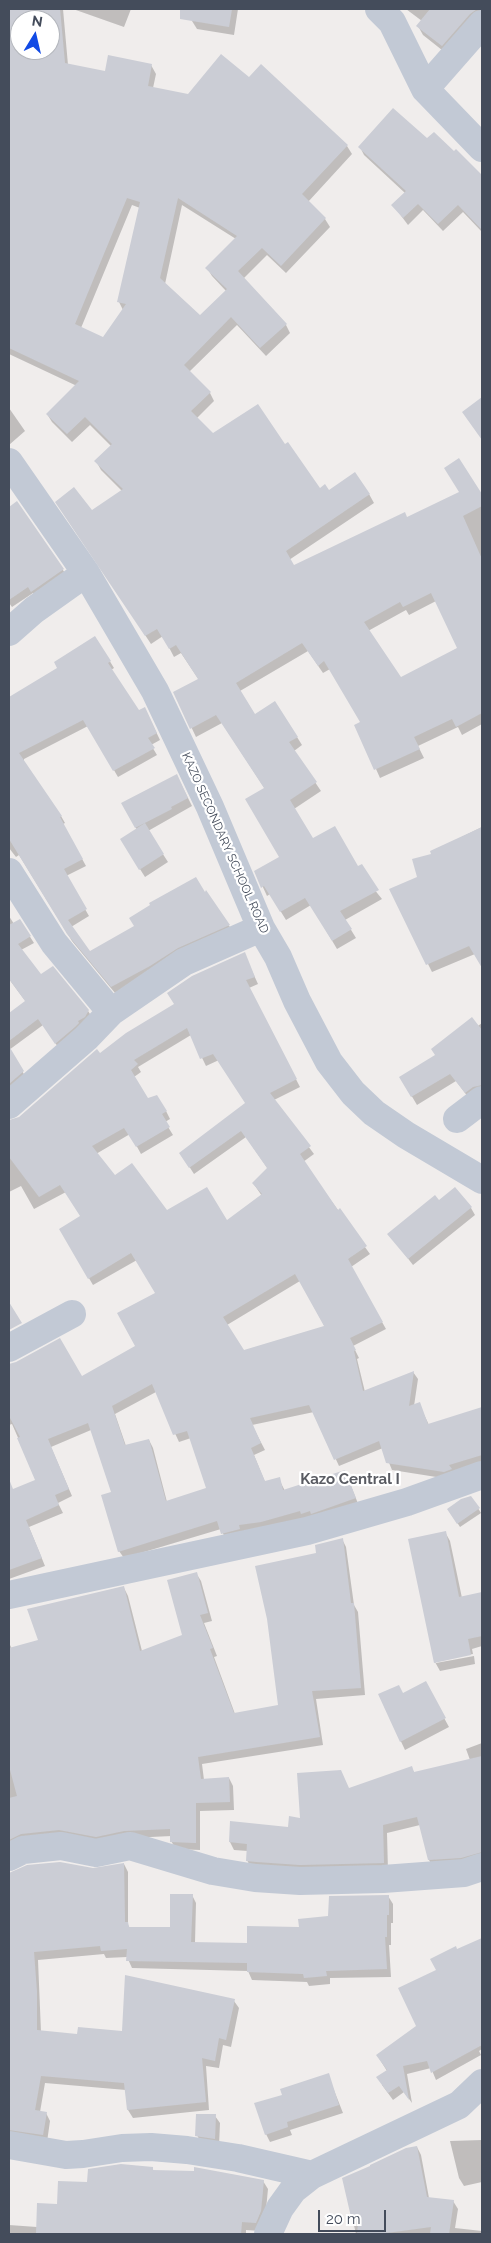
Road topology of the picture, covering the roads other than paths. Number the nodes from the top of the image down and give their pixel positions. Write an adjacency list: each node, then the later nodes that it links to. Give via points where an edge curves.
1 (379, 9): 3 (street, via 392,22)
2 (482, 24): 3 (street)
3 (425, 89): 4 (street)
4 (482, 148)
5 (9, 462): 6 (street, KAZO SECONDARY SCHOOL ROAD)
6 (86, 573): 7 (street); 9 (street, KAZO SECONDARY SCHOOL ROAD, via 156,691)
7 (9, 632)
8 (9, 872): 10 (street, via 54,943)
9 (261, 928): 10 (street, via 184,962); 14 (street, KAZO SECONDARY SCHOOL ROAD, via 329,1062 353,1093 406,1136)
10 (111, 1012): 12 (street)
11 (482, 1100): 13 (street)
12 (9, 1105)
13 (457, 1119)
14 (482, 1180)
15 (72, 1314): 16 (street)
16 (9, 1348)
17 (482, 1475): 18 (street, via 407,1502 306,1531)
18 (9, 1595)
19 (9, 1857): 20 (street, via 23,1850 62,1846 96,1853 130,1846 213,1871 300,1881 430,1876 464,1873)
20 (482, 1866)
21 (482, 2083): 23 (street, via 459,2105)
22 (9, 2145): 23 (street, via 66,2155 122,2148 187,2150 238,2158)
23 (312, 2176): 24 (street, via 293,2190)
24 (268, 2234)

